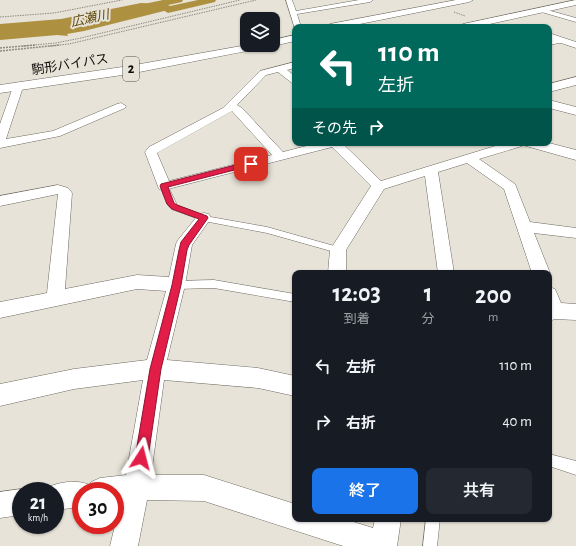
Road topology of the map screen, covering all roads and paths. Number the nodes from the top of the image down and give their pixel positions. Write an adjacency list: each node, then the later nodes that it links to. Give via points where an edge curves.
1 (122, 0): 12 (path, via 54,14)
2 (240, 0): 29 (path, via 81,38)
3 (256, 0): 31 (path, via 69,44)
4 (289, 0): 11 (street)
5 (370, 0): 8 (street)
6 (469, 0): 16 (main road)
7 (479, 1): 17 (main road)
8 (348, 2): 11 (street)
9 (576, 2): 10 (main road)
10 (540, 10): 13 (main road); 14 (street)
11 (293, 13): 15 (street)
12 (0, 17)
13 (498, 19): 18 (main road); 19 (main road)
14 (576, 20)
15 (296, 24)
16 (345, 24)
17 (365, 24)
18 (476, 24)
19 (513, 24)
20 (292, 35): 21 (main road)
21 (280, 37)
22 (552, 37): 24 (main road)
23 (292, 39): 25 (main road)
24 (561, 40): 26 (street); 28 (main road)
25 (280, 41)
26 (552, 42)
27 (240, 44): 34 (main road, 駒形バイパス / 2)
28 (576, 45)
29 (0, 48)
30 (240, 49): 34 (main road, 駒形バイパス / 2, via 137,68)
31 (0, 51)
32 (292, 66): 33 (street)
33 (279, 68): 35 (street); 43 (street, via 262,73)
34 (54, 79): 37 (main road, 駒形バイパス / 2); 38 (main road, 駒形バイパス / 2)
35 (292, 79)
36 (576, 81): 39 (main road)
37 (0, 84)
38 (18, 87): 40 (main road, 駒形バイパス / 2); 45 (street)
39 (552, 87)
40 (0, 89)
41 (552, 105): 44 (main road)
42 (121, 106): 46 (street, via 56,134)
43 (231, 106): 52 (street, via 238,110); 55 (street, via 152,150)
44 (576, 111)
45 (0, 140)
46 (0, 144)
47 (322, 146): 52 (street)
48 (337, 146): 56 (street)
49 (508, 146): 53 (street)
50 (542, 146): 51 (main road)
51 (576, 155)
52 (280, 156): 55 (street)
53 (469, 158): 54 (street); 59 (street, via 510,187)
54 (432, 170): 56 (street); 63 (street)
55 (164, 186): 58 (lane, via 174,207)
56 (379, 186): 61 (street)
57 (0, 201): 67 (street, via 58,189 65,193)
58 (204, 218): 61 (lane, via 267,230); 65 (street, via 184,244)
59 (525, 227): 60 (street); 64 (street)
60 (576, 233)
61 (338, 250): 62 (street)
62 (337, 270)
63 (446, 270)
64 (540, 270)
65 (176, 285): 66 (lane, via 214,284); 67 (street, via 137,282); 71 (street)
66 (292, 297)
67 (55, 299): 68 (street)
68 (0, 310)
69 (552, 312): 70 (street)
70 (576, 312)
71 (155, 369): 72 (street, via 258,378); 73 (street, via 74,379); 76 (street)
72 (292, 385)
73 (0, 395)
74 (552, 461): 75 (lane)
75 (576, 468)
76 (136, 487): 77 (street); 80 (street, via 204,488); 84 (street)
77 (124, 488)
78 (12, 504): 79 (street)
79 (0, 506)
80 (292, 516)
81 (309, 522): 85 (street)
82 (387, 522): 85 (street)
83 (434, 522): 86 (lane)
84 (124, 546)
85 (383, 546)
86 (430, 546)

